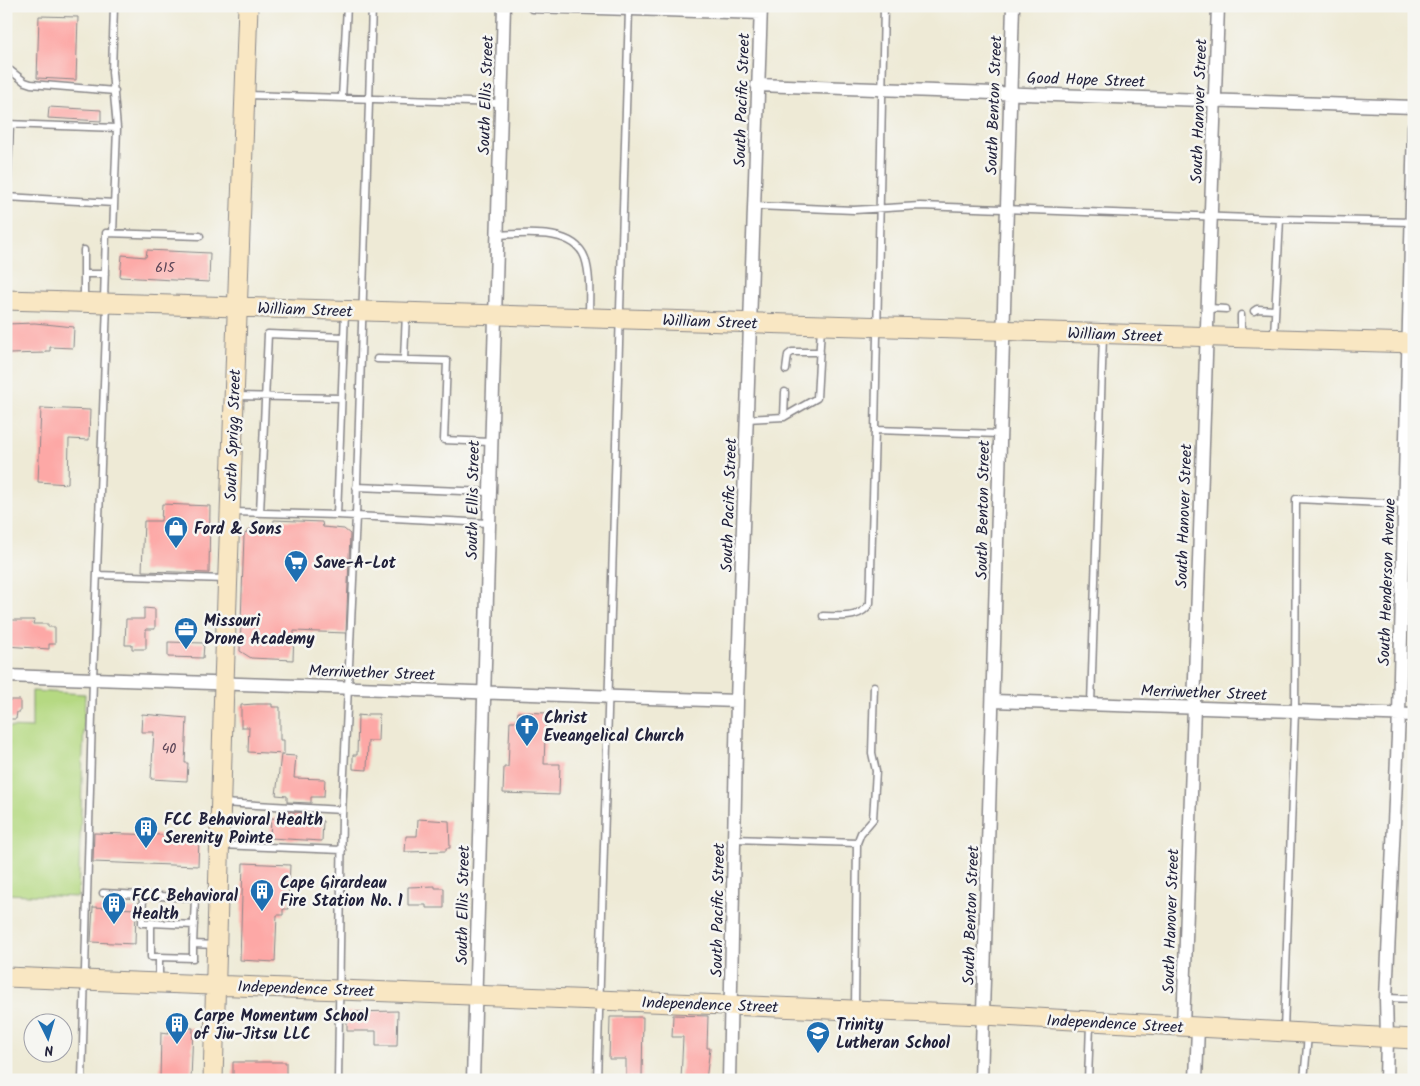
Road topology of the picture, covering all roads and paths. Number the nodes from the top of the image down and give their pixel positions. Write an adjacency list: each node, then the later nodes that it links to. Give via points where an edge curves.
1 (114, 6): 16 (lane, via 112,72)
2 (248, 6): 18 (main road, South Sprigg Street)
3 (347, 6): 19 (lane)
4 (372, 6): 20 (lane)
5 (504, 6): 22 (street, South Ellis Street)
6 (533, 6): 11 (street)
7 (884, 6): 15 (lane)
8 (1012, 6): 17 (street, South Benton Street)
9 (1218, 6): 21 (street, South Hanover Street)
10 (666, 8): 11 (street); 12 (street)
11 (629, 9): 54 (lane)
12 (761, 10): 14 (street, South Pacific Street)
13 (6, 70): 16 (lane, via 12,70 30,84)
14 (757, 86): 15 (street, Good Hope Street); 29 (street, South Pacific Street)
15 (882, 90): 17 (street, Good Hope Street); 30 (lane)
16 (115, 91): 26 (lane)
17 (1009, 93): 21 (street, Good Hope Street); 31 (street, South Benton Street)
18 (245, 95): 19 (lane); 44 (main road, South Sprigg Street)
19 (342, 98): 20 (lane)
20 (369, 99): 22 (lane); 49 (lane)
21 (1215, 100): 23 (street, Good Hope Street); 32 (street, South Hanover Street)
22 (501, 103): 36 (street, South Ellis Street)
23 (1414, 107)
24 (8, 124): 26 (lane); 27 (lane)
25 (1414, 126): 34 (street, South Henderson Avenue)
26 (117, 128): 28 (lane)
27 (6, 197): 28 (lane)
28 (114, 203): 35 (lane)
29 (754, 206): 30 (lane); 55 (street, South Pacific Street)
30 (879, 209): 31 (lane, via 920,206); 57 (lane)
31 (1006, 209): 32 (lane); 58 (street, South Benton Street)
32 (1210, 216): 33 (lane); 45 (street, South Hanover Street)
33 (1280, 219): 34 (lane); 48 (lane)
34 (1412, 222): 64 (street, South Henderson Avenue)
35 (113, 233): 37 (lane); 40 (lane, via 106,233)
36 (496, 235): 51 (street, South Ellis Street); 53 (lane, via 553,236 578,246 585,258 588,277)
37 (200, 236)
38 (84, 250): 39 (lane)
39 (84, 274): 40 (lane); 42 (lane)
40 (105, 274): 43 (lane)
41 (6, 300): 42 (main road, William Street)
42 (84, 302): 43 (main road, William Street)
43 (106, 303): 44 (main road, William Street); 86 (lane)
44 (237, 307): 49 (main road, William Street); 70 (main road, South Sprigg Street)
45 (1207, 308): 46 (lane); 60 (street, South Hanover Street)
46 (1230, 309)
47 (1255, 309): 48 (lane)
48 (1275, 310): 63 (lane)
49 (353, 311): 50 (main road, William Street); 61 (lane); 78 (lane)
50 (406, 312): 51 (main road, William Street); 66 (lane)
51 (494, 315): 53 (main road, William Street); 77 (street, South Ellis Street)
52 (1241, 315): 62 (lane)
53 (589, 318): 54 (main road, William Street)
54 (620, 319): 55 (main road, William Street); 95 (lane)
55 (751, 323): 56 (main road, William Street); 74 (street, South Pacific Street)
56 (821, 325): 57 (main road, William Street); 65 (lane)
57 (878, 327): 58 (main road, William Street); 75 (lane)
58 (1002, 330): 59 (main road, William Street); 76 (street, South Benton Street)
59 (1104, 333): 60 (main road, William Street); 98 (lane)
60 (1205, 336): 62 (main road, William Street); 99 (street, South Hanover Street)
61 (344, 337): 71 (lane, via 268,334); 72 (lane)
62 (1241, 338): 63 (main road, William Street)
63 (1273, 339): 64 (main road, William Street)
64 (1411, 343): 80 (street, South Henderson Avenue)
65 (820, 352): 68 (lane, via 792,352 788,355); 73 (lane, via 818,398)
66 (404, 359): 67 (lane); 77 (lane, via 447,361 444,440)
67 (376, 360)
68 (786, 370)
69 (785, 392): 73 (lane)
70 (234, 396): 71 (lane); 81 (main road, South Sprigg Street)
71 (266, 396): 72 (lane); 82 (lane)
72 (341, 398): 83 (lane)
73 (784, 417): 74 (lane)
74 (748, 419): 96 (street, South Pacific Street)
75 (876, 430): 76 (lane); 88 (lane, via 870,603 859,614)
76 (1000, 434): 97 (street, South Benton Street)
77 (490, 442): 79 (street, South Ellis Street)
78 (356, 487): 79 (lane); 84 (lane)
79 (489, 492): 85 (street, South Ellis Street)
80 (1404, 504): 100 (lane, via 1296,499); 101 (street, South Henderson Avenue)
81 (230, 512): 82 (lane); 87 (main road, South Sprigg Street)
82 (260, 513): 83 (lane)
83 (337, 515): 84 (lane)
84 (356, 516): 85 (lane); 93 (lane)
85 (488, 523): 94 (street, South Ellis Street)
86 (97, 575): 87 (lane); 90 (lane)
87 (228, 579): 91 (main road, South Sprigg Street)
88 (823, 616)
89 (6, 676): 90 (street, Merriwether Street)
90 (93, 679): 91 (street, Merriwether Street); 119 (lane)
91 (224, 683): 93 (street, Merriwether Street); 103 (main road, South Sprigg Street)
92 (874, 686): 106 (lane, via 872,753 876,772 873,819 861,832)
93 (349, 688): 94 (street, Merriwether Street); 104 (lane)
94 (483, 692): 95 (street, Merriwether Street); 123 (street, South Ellis Street)
95 (610, 696): 96 (street, Merriwether Street); 125 (lane)
96 (738, 701): 105 (street, South Pacific Street)
97 (993, 701): 98 (street, Merriwether Street); 129 (street, South Benton Street)
98 (1091, 704): 99 (street, Merriwether Street)
99 (1193, 708): 100 (street, Merriwether Street); 131 (street, South Hanover Street)
100 (1295, 711): 101 (street, Merriwether Street); 132 (lane)
101 (1399, 714): 102 (street, Merriwether Street); 124 (street, South Henderson Avenue)
102 (1414, 715)
103 (221, 803): 104 (lane); 107 (main road, South Sprigg Street)
104 (342, 810): 108 (lane)
105 (735, 839): 106 (lane); 127 (street, South Pacific Street)
106 (857, 843): 128 (lane)
107 (219, 845): 108 (lane); 112 (main road, South Sprigg Street)
108 (342, 850): 122 (lane)
109 (103, 894): 110 (lane)
110 (143, 895): 111 (lane); 113 (lane, via 142,922)
111 (195, 898): 112 (lane); 114 (lane)
112 (217, 899): 116 (main road, South Sprigg Street)
113 (151, 923): 114 (lane); 117 (lane, via 151,957)
114 (194, 926): 115 (lane)
115 (193, 944): 116 (lane); 117 (lane, via 193,958)
116 (215, 945): 121 (main road, South Sprigg Street)
117 (159, 957): 120 (lane)
118 (6, 977): 119 (main road, Independence Street)
119 (85, 980): 120 (main road, Independence Street); 136 (lane)
120 (159, 982): 121 (main road, Independence Street)
121 (216, 985): 122 (main road, Independence Street); 137 (main road, South Sprigg Street)
122 (340, 988): 123 (main road, Independence Street); 138 (lane)
123 (476, 994): 125 (main road, Independence Street); 139 (street, South Ellis Street)
124 (1386, 998): 126 (lane); 134 (street, South Henderson Avenue)
125 (600, 999): 127 (main road, Independence Street); 140 (lane)
126 (1414, 999)
127 (732, 1005): 128 (main road, Independence Street); 141 (street, South Pacific Street)
128 (855, 1010): 129 (main road, Independence Street)
129 (983, 1015): 130 (main road, Independence Street); 142 (street, South Benton Street)
130 (1090, 1021): 131 (main road, Independence Street); 143 (lane)
131 (1191, 1027): 132 (main road, Independence Street); 144 (street, South Hanover Street)
132 (1284, 1032): 133 (main road, Independence Street)
133 (1308, 1034): 134 (main road, Independence Street); 145 (lane)
134 (1388, 1038): 135 (main road, Independence Street); 146 (street, South Henderson Avenue)
135 (1414, 1040)
136 (82, 1080)
137 (213, 1080)
138 (338, 1080)
139 (473, 1080)
140 (597, 1080)
141 (729, 1080)
142 (980, 1080)
143 (1088, 1080)
144 (1196, 1080)
145 (1304, 1080)
146 (1386, 1080)

